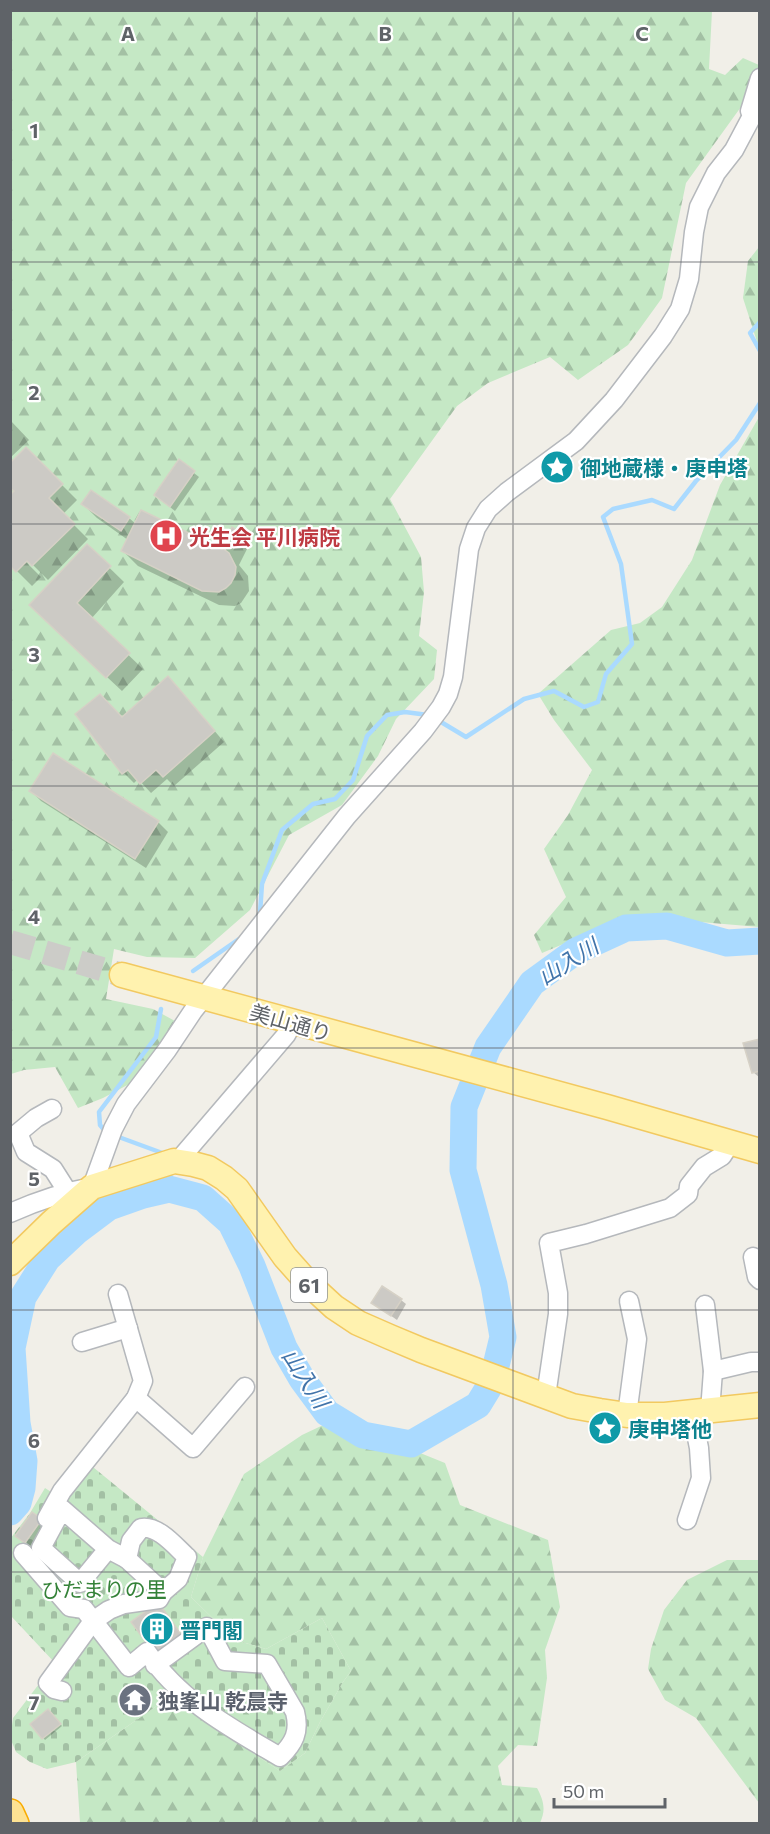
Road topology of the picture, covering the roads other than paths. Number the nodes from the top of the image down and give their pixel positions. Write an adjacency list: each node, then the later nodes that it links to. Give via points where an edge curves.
1 (759, 78): 4 (street)
2 (759, 101): 4 (street)
3 (759, 114): 4 (street)
4 (745, 127): 6 (street, via 699,207 680,309 663,336 614,400 576,441 507,492 488,509 476,528 469,549 453,677 439,709 347,816)
5 (122, 975): 6 (main road, 美山通り)
6 (204, 998): 7 (main road, 美山通り); 13 (street, via 126,1104)
7 (293, 1022): 10 (main road, 美山通り); 12 (street, via 286,1035)
8 (52, 1109): 9 (street, via 18,1133)
9 (15, 1142): 14 (street, via 53,1169)
10 (731, 1142): 11 (main road); 27 (street, via 722,1156 704,1167 689,1186 688,1194 670,1208 549,1243 558,1314)
11 (759, 1151)
12 (173, 1162): 13 (main road); 27 (main road, 61, via 208,1168 224,1178 309,1284 358,1323)
13 (92, 1187): 14 (street); 17 (main road)
14 (67, 1191): 15 (street)
15 (10, 1213)
16 (753, 1257): 18 (street)
17 (10, 1263)
18 (759, 1280)
19 (118, 1294): 22 (street)
20 (629, 1301): 31 (street, via 637,1340)
21 (705, 1305): 25 (street)
22 (128, 1328): 23 (street); 28 (street, via 142,1381)
23 (82, 1342)
24 (759, 1362): 25 (street)
25 (713, 1371): 30 (street)
26 (245, 1387): 28 (street, via 193,1448)
27 (546, 1396): 31 (main road, 61, via 572,1406)
28 (136, 1398): 36 (street, via 62,1491 36,1536)
29 (759, 1406): 30 (main road, 61)
30 (701, 1412): 31 (main road, 61); 34 (street, via 701,1478)
31 (627, 1414)
32 (88, 1471): 33 (street)
33 (62, 1509): 35 (street); 38 (street, via 42,1548)
34 (689, 1513)
35 (108, 1549): 37 (street); 38 (street)
36 (17, 1559): 40 (street, via 70,1607)
37 (127, 1559): 39 (street); 39 (street, via 131,1541 141,1528 148,1526 187,1557 178,1579)
38 (80, 1583): 40 (street, via 74,1596)
39 (163, 1592): 40 (street, via 159,1599)
40 (89, 1615): 41 (street, via 129,1667 147,1652); 42 (street, via 48,1683)
41 (155, 1665): 41 (street, via 207,1628 225,1661 267,1664 295,1712 293,1743 280,1756 204,1710)
42 (62, 1691)
43 (10, 1813): 44 (highway)
44 (15, 1824)

